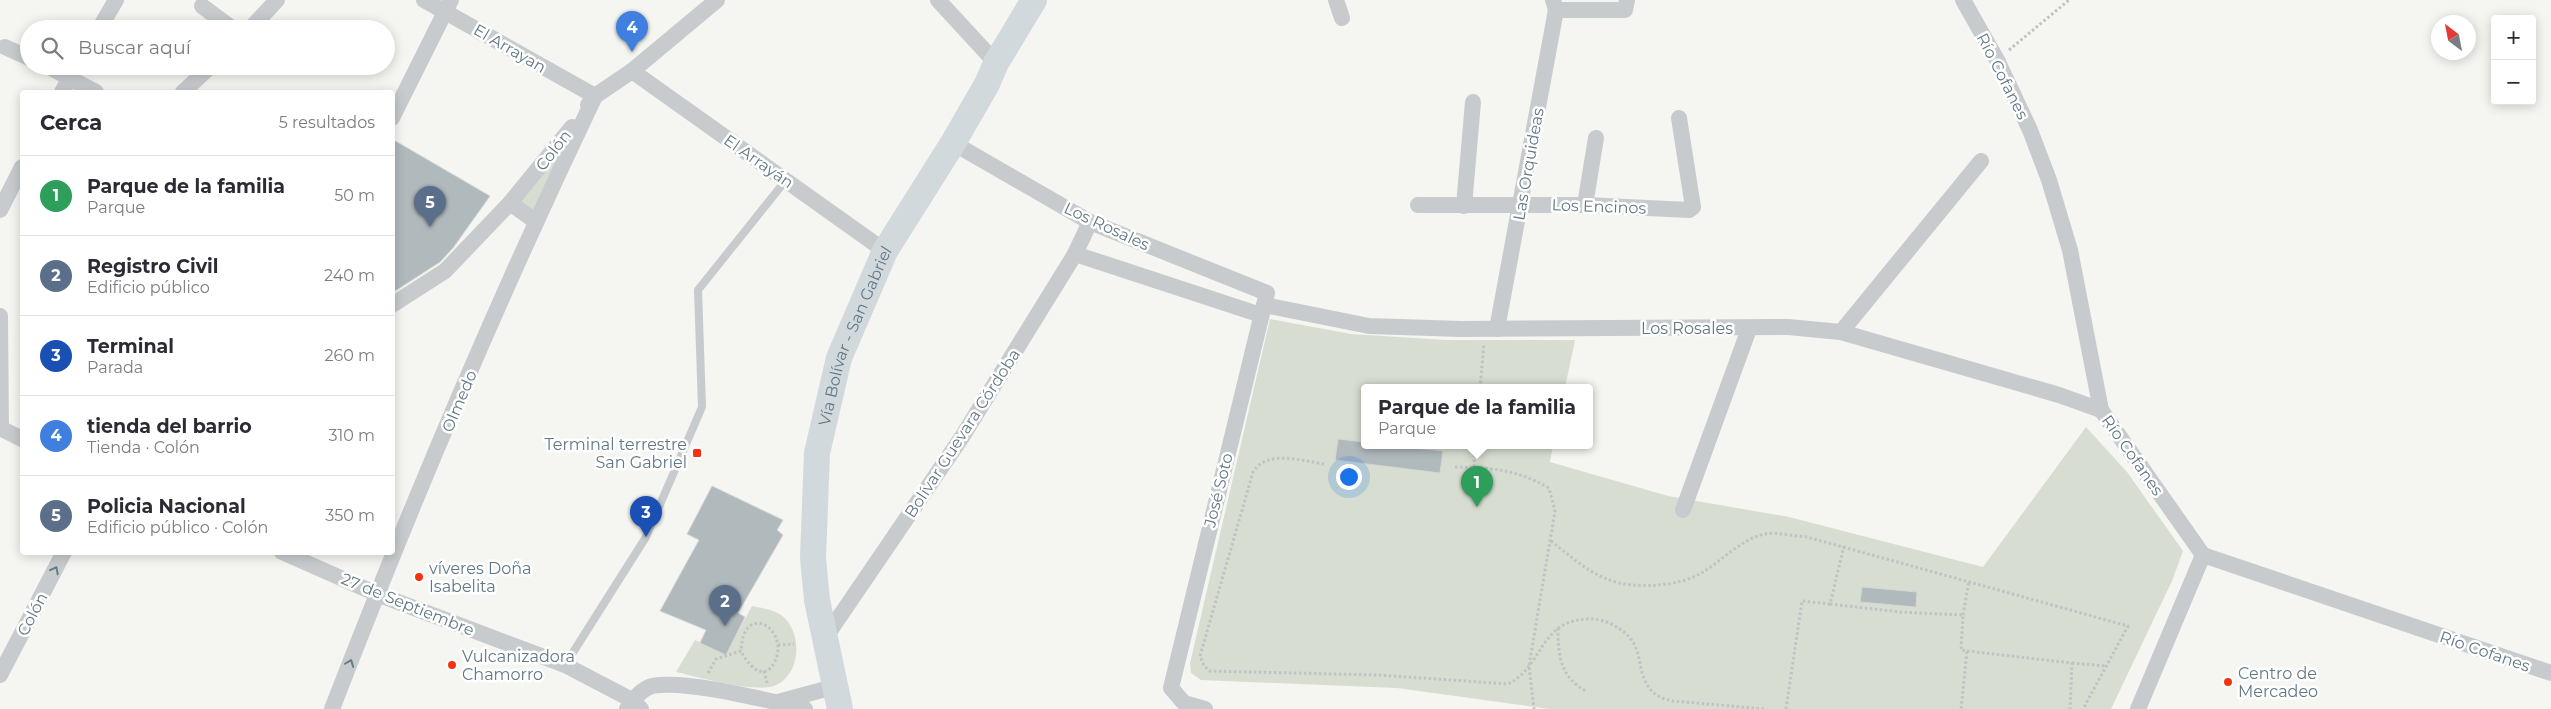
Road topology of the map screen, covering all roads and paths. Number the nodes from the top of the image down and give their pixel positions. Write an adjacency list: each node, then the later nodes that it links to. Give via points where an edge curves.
1 (116, 0): 15 (street)
2 (277, 0): 17 (street)
3 (424, 0): 11 (street, El Arrayan)
4 (718, 0): 22 (street, Colón)
5 (938, 0): 21 (street)
6 (1034, 0): 21 (highway, Vía Bolívar - San Gabriel)
7 (1336, 0): 14 (street)
8 (1627, 0): 12 (street, via 1626,10)
9 (1963, 0): 20 (street, Río Cofanes)
10 (2069, 0): 20 (path)
11 (448, 5): 29 (street, El Arrayan); 31 (street)
12 (1554, 5): 39 (street, Las Orquideas)
13 (202, 6): 16 (street)
14 (1342, 18)
15 (104, 20)
16 (221, 20)
17 (258, 20)
18 (5, 47): 19 (street)
19 (20, 54)
20 (1997, 60): 55 (street, Río Cofanes, via 2049,180 2070,250)
21 (996, 63): 34 (highway, Vía Bolívar - San Gabriel)
22 (632, 71): 29 (street, Colón); 37 (street, El Arrayán)
23 (71, 75): 26 (street)
24 (76, 75): 27 (street)
25 (201, 75): 28 (street)
26 (63, 90)
27 (94, 90)
28 (185, 90)
29 (594, 96): 38 (street, Colón); 44 (street, Olmedo)
30 (1473, 102): 42 (street)
31 (395, 112)
32 (1679, 118): 41 (street, Los Encinos, via 1693,207 1689,210)
33 (1596, 138): 41 (street)
34 (953, 143): 45 (street, Los Rosales); 46 (highway, Vía Bolívar - San Gabriel)
35 (1981, 161): 53 (street)
36 (20, 171): 43 (street)
37 (786, 180): 46 (street, El Arrayán); 81 (lane, via 698,290 702,407 646,537)
38 (510, 203): 44 (street); 48 (street, Colón, via 445,271)
39 (1522, 204): 41 (street, Los Encinos); 42 (street, Los Encinos); 51 (street, Las Orquideas)
40 (1418, 205): 42 (street, Los Encinos)
41 (1585, 205)
42 (1464, 206)
43 (0, 210)
44 (535, 221): 65 (street, Olmedo)
45 (1090, 222): 47 (street, Bolívar Guevara Córdoba); 49 (street, Los Rosales)
46 (885, 251): 75 (highway, Vía Bolívar - San Gabriel, via 839,358 817,453 813,558)
47 (1075, 254): 49 (street); 75 (street, Bolívar Guevara Córdoba, via 962,437)
48 (395, 303)
49 (1264, 305): 51 (street, Los Rosales, via 1369,326); 95 (street, José Soto, via 1171,688 1184,703)
50 (0, 316): 56 (street)
51 (1491, 329): 52 (street, Los Rosales); 54 (path)
52 (1749, 329): 53 (street, Los Rosales, via 1788,327); 62 (street)
53 (1841, 332): 55 (street, Los Rosales, via 2059,394)
54 (1481, 384)
55 (2102, 410): 69 (street, Río Cofanes)
56 (1, 429): 57 (street)
57 (20, 438)
58 (1475, 449): 61 (path)
59 (1324, 464): 82 (path, via 1270,459 1253,472 1200,656 1204,666 1214,673 1378,675 1501,684 1517,680)
60 (1455, 466): 61 (path)
61 (1474, 467): 63 (path, via 1529,476 1549,488 1555,511)
62 (1683, 510)
63 (1551, 541): 64 (path, via 1583,567 1609,580 1650,586 1677,584 1702,573 1740,546 1765,534 1807,537); 82 (path)
64 (1844, 546): 70 (path); 72 (path)
65 (395, 549)
66 (62, 555): 86 (street, Colón, one-way to 66)
67 (289, 555): 71 (street, 27 de Septiembre)
68 (393, 555): 71 (street, Olmedo)
69 (2203, 555): 85 (street, Río Cofanes); 102 (street)
70 (1969, 581): 73 (path); 83 (path, via 2128,626)
71 (376, 594): 81 (street, 27 de Septiembre); 93 (street, Olmedo, one-way to 71)
72 (1830, 604): 73 (path); 98 (path, via 1802,601)
73 (1963, 615): 79 (path, via 1961,650)
74 (1558, 627): 82 (path, via 1545,639); 89 (path, via 1563,669 1572,682); 97 (path, via 1587,619 1603,620 1624,631 1633,642 1650,690 1661,698)
75 (825, 638): 90 (highway, Vía Bolívar - San Gabriel)
76 (794, 644): 77 (path)
77 (778, 645): 78 (path, via 768,627 756,622 743,634); 84 (path, via 772,668)
78 (741, 651): 84 (path, via 751,667); 88 (path, via 716,659)
79 (1968, 651): 80 (path); 99 (path)
80 (2072, 663): 83 (path); 100 (path)
81 (565, 665): 92 (street, 27 de Septiembre)
82 (1529, 666): 96 (path)
83 (2105, 666): 101 (path)
84 (764, 671): 87 (path)
85 (2551, 674)
86 (0, 675)
87 (768, 685)
88 (702, 688): 91 (street); 92 (street, via 651,686)
89 (1586, 690)
90 (837, 698): 91 (street)
91 (776, 703): 94 (street)
92 (633, 706)
93 (332, 709)
94 (805, 709)
95 (1205, 709)
96 (1534, 709)
97 (1765, 709)
98 (1786, 709)
99 (1960, 709)
100 (2070, 709)
101 (2083, 709)
102 (2138, 709)

